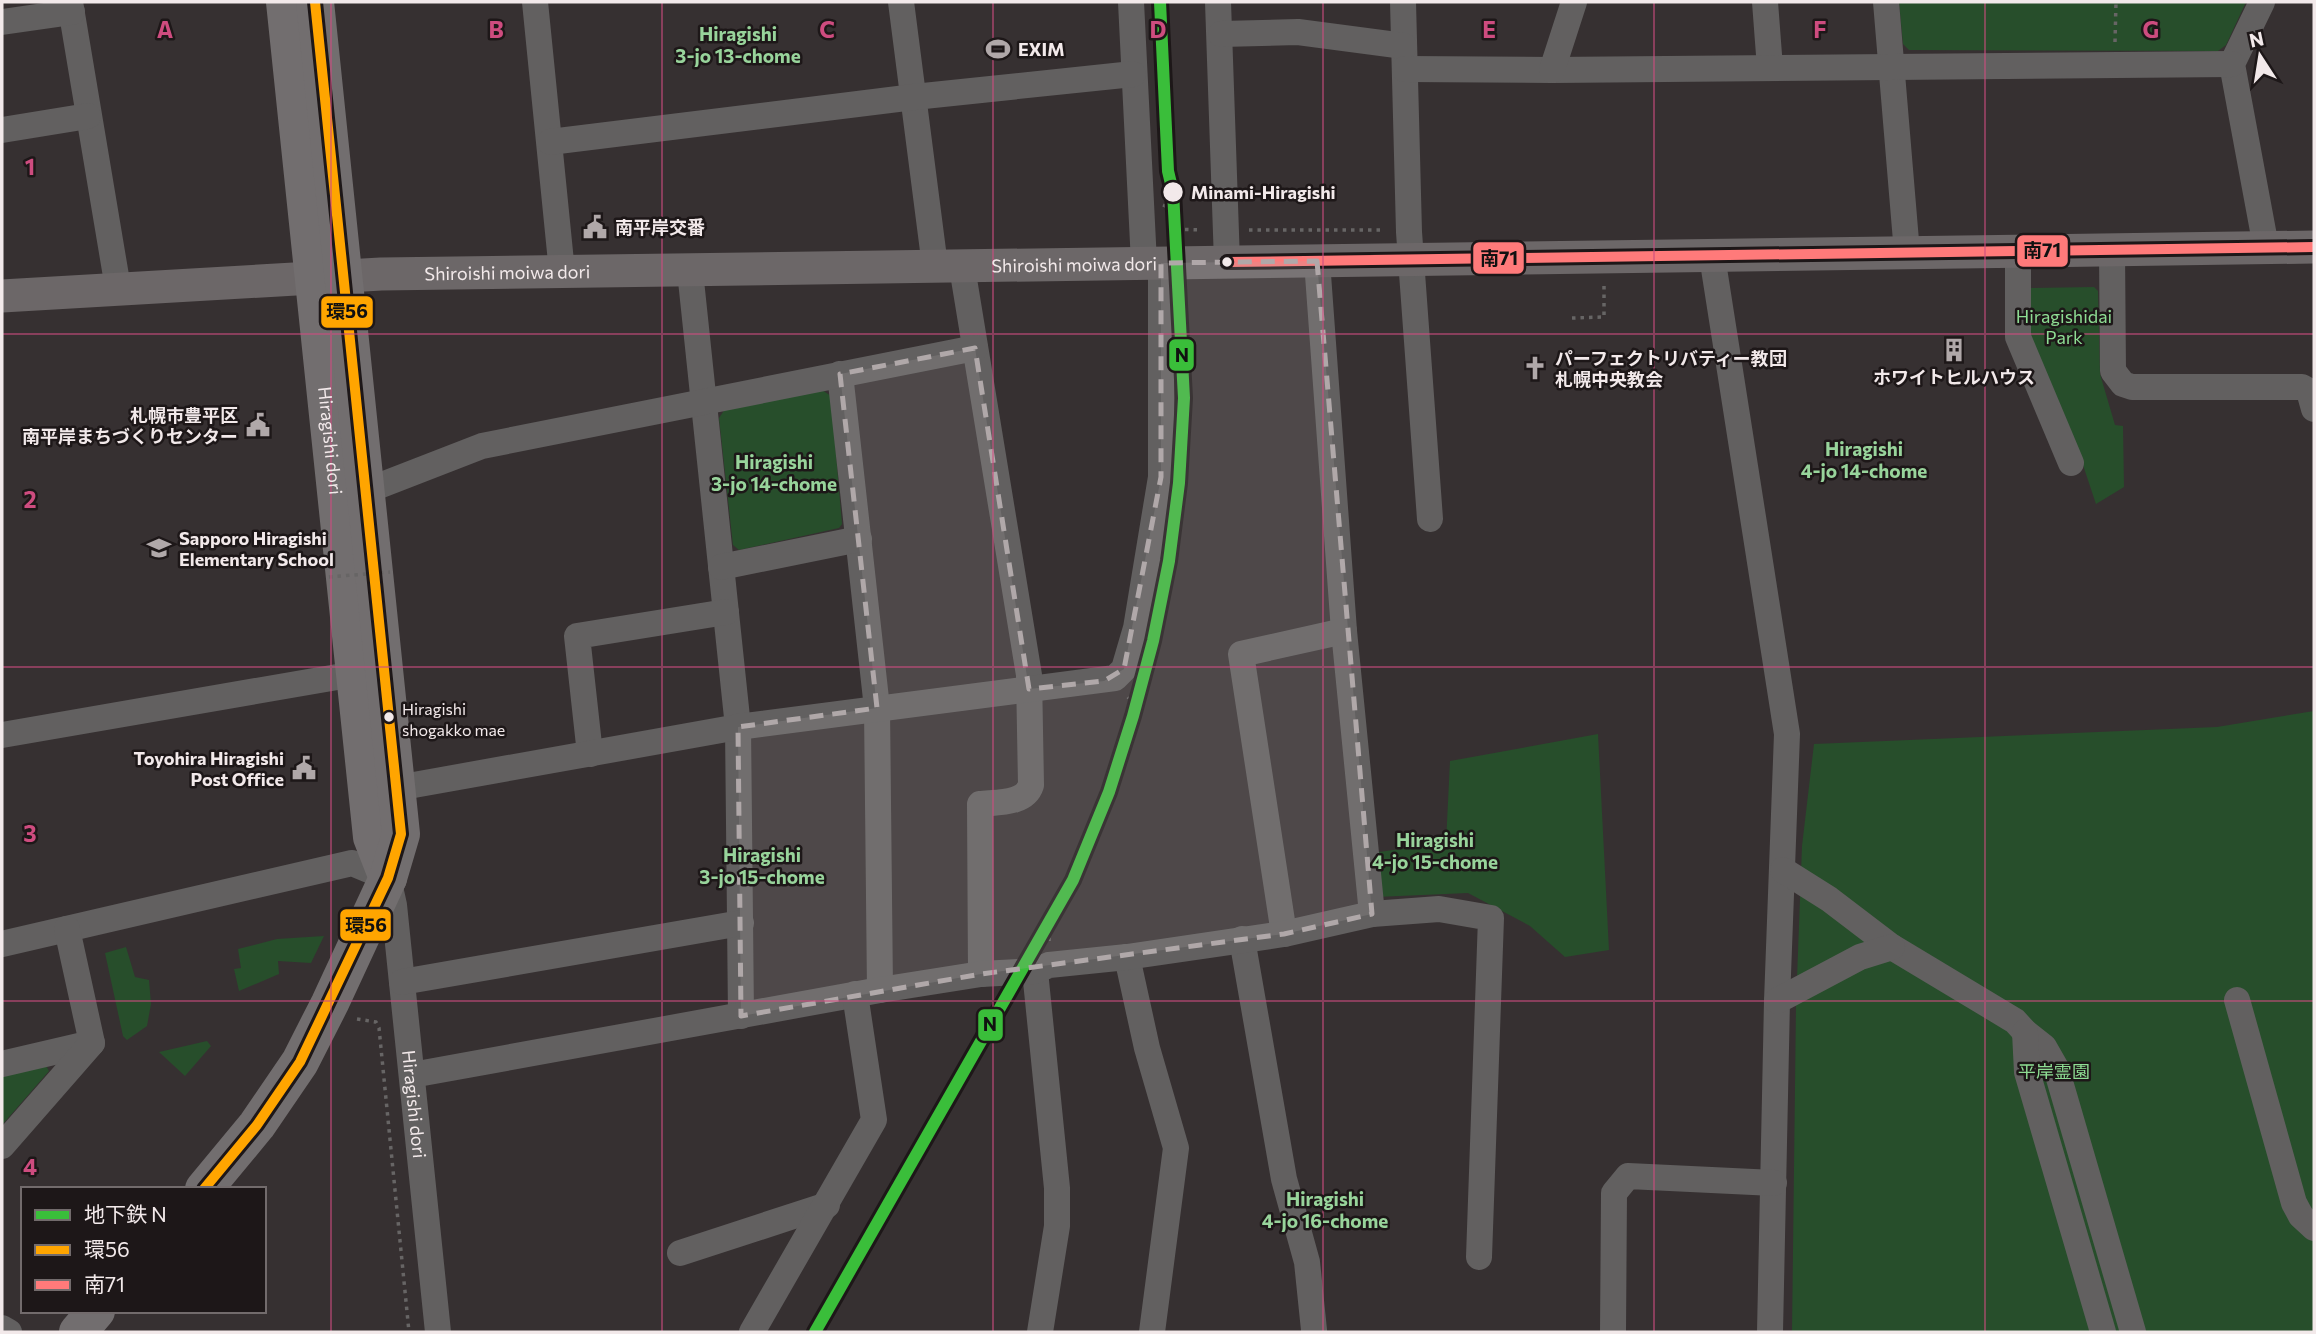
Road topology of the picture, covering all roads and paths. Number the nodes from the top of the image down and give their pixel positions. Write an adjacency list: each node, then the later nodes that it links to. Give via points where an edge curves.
1 (285, 2): 41 (highway, Hiragishi dori)
2 (315, 2): 41 (highway, Hiragishi dori)
3 (535, 2): 26 (street)
4 (901, 2): 23 (street)
5 (1131, 2): 22 (street)
6 (1218, 2): 15 (street)
7 (1403, 2): 17 (street)
8 (1574, 2): 21 (street)
9 (1765, 2): 20 (street)
10 (1886, 2): 19 (street)
11 (2116, 2): 16 (path)
12 (2262, 2): 18 (street)
13 (71, 7): 14 (street); 24 (street)
14 (2, 22)
15 (1221, 34): 17 (street, via 1298,32); 28 (street)
16 (2115, 53)
17 (1405, 57): 21 (street); 29 (street)
18 (2232, 64): 19 (street); 30 (street)
19 (1892, 67): 20 (street); 34 (street)
20 (1770, 68): 21 (street)
21 (1552, 70)
22 (1133, 74): 23 (street); 37 (street)
23 (914, 97): 26 (street); 38 (street)
24 (88, 116): 25 (street); 43 (street)
25 (2, 130)
26 (550, 142): 40 (street)
27 (1162, 205): 28 (path, via 1168,206 1170,229)
28 (1226, 246): 29 (path, via 1393,229); 36 (main road, Shiroishi moiwa dori); 37 (main road, Shiroishi moiwa dori)
29 (1411, 246): 35 (main road, Shiroishi moiwa dori); 36 (main road, Shiroishi moiwa dori); 52 (street)
30 (2266, 247): 31 (main road, Shiroishi moiwa dori); 33 (main road, Shiroishi moiwa dori)
31 (2314, 247)
32 (2018, 251): 33 (main road, Shiroishi moiwa dori); 34 (main road, Shiroishi moiwa dori); 50 (street, via 2018,337)
33 (2112, 251): 49 (street, via 2113,371 2123,384 2302,387 2309,391)
34 (1907, 253): 35 (main road, Shiroishi moiwa dori)
35 (1712, 256): 67 (street, via 1787,734)
36 (1317, 261): 58 (street)
37 (1152, 263): 38 (main road, Shiroishi moiwa dori); 60 (street, via 1161,477 1136,628 1124,669)
38 (948, 266): 39 (main road, Shiroishi moiwa dori); 46 (street)
39 (690, 271): 40 (main road, Shiroishi moiwa dori); 48 (street)
40 (562, 272): 41 (main road, Shiroishi moiwa dori)
41 (329, 276): 43 (main road, Shiroishi moiwa dori); 51 (highway, Hiragishi dori); 59 (highway, Hiragishi dori)
42 (1604, 284): 45 (path, via 1604,317)
43 (118, 288): 44 (main road, Shiroishi moiwa dori)
44 (2, 296)
45 (1572, 318)
46 (975, 348): 47 (street); 61 (street)
47 (840, 374): 48 (street); 53 (street)
48 (703, 402): 51 (street, via 481,446); 54 (street)
49 (2314, 409)
50 (2071, 463)
51 (366, 491): 59 (highway, Hiragishi dori)
52 (1430, 519)
53 (859, 539): 54 (street); 62 (street)
54 (721, 567): 57 (street)
55 (390, 572): 56 (path, bridge)
56 (329, 577)
57 (726, 612): 63 (street); 65 (street, via 577,636)
58 (1344, 631): 69 (street); 72 (street, via 1241,654)
59 (369, 671): 64 (street); 66 (highway, Hiragishi dori); 68 (highway, Hiragishi dori, via 372,837)
60 (1115, 678): 61 (street); 77 (path, via 1139,713 1049,934)
61 (1029, 689): 62 (street); 78 (street, via 1029,792 1023,798 980,804)
62 (877, 708): 63 (street); 80 (street)
63 (738, 727): 65 (street); 70 (street)
64 (2, 735)
65 (590, 754): 66 (street)
66 (397, 788): 68 (highway, Hiragishi dori, via 401,834)
67 (1783, 870): 75 (street); 82 (street)
68 (388, 878): 71 (street, via 352,863); 79 (street, Hiragishi dori); 91 (highway, via 300,1062 257,1125)
69 (1372, 914): 72 (street); 95 (street, via 1439,909 1491,918)
70 (741, 923): 79 (street); 83 (street)
71 (67, 929): 74 (street); 86 (street)
72 (1284, 934): 73 (street)
73 (1242, 939): 76 (street); 98 (street, via 1284,1179 1307,1262)
74 (2, 944)
75 (1892, 947): 82 (street, via 1860,957); 85 (street, via 2015,1021)
76 (1127, 957): 77 (street); 105 (street, via 1176,1148)
77 (1042, 968): 78 (street); 104 (street, via 1057,1226)
78 (981, 974): 80 (street)
79 (402, 982): 88 (street, Hiragishi dori)
80 (868, 992): 83 (street); 92 (street, via 874,1120)
81 (2237, 1000): 93 (street, via 2294,1203)
82 (1777, 1001): 90 (street)
83 (741, 1016): 88 (street)
84 (350, 1023): 101 (path, via 368,1019 376,1021 379,1028)
85 (2025, 1032): 108 (street, via 2027,1072); 109 (street, via 2044,1047 2056,1068)
86 (92, 1044): 87 (street); 89 (street)
87 (2, 1064)
88 (412, 1075): 102 (street, Hiragishi dori)
89 (2, 1146)
90 (1774, 1183): 106 (street, via 1628,1176 1614,1193); 107 (street)
91 (206, 1187)
92 (827, 1205): 94 (street); 103 (street)
93 (2314, 1228)
94 (680, 1253)
95 (1479, 1257)
96 (94, 1313): 100 (highway)
97 (2, 1328): 99 (street)
98 (1314, 1330)
99 (9, 1332)
100 (78, 1332)
101 (409, 1332)
102 (438, 1332)
103 (752, 1332)
104 (1040, 1332)
105 (1152, 1332)
106 (1613, 1332)
107 (1770, 1332)
108 (2103, 1332)
109 (2133, 1332)

